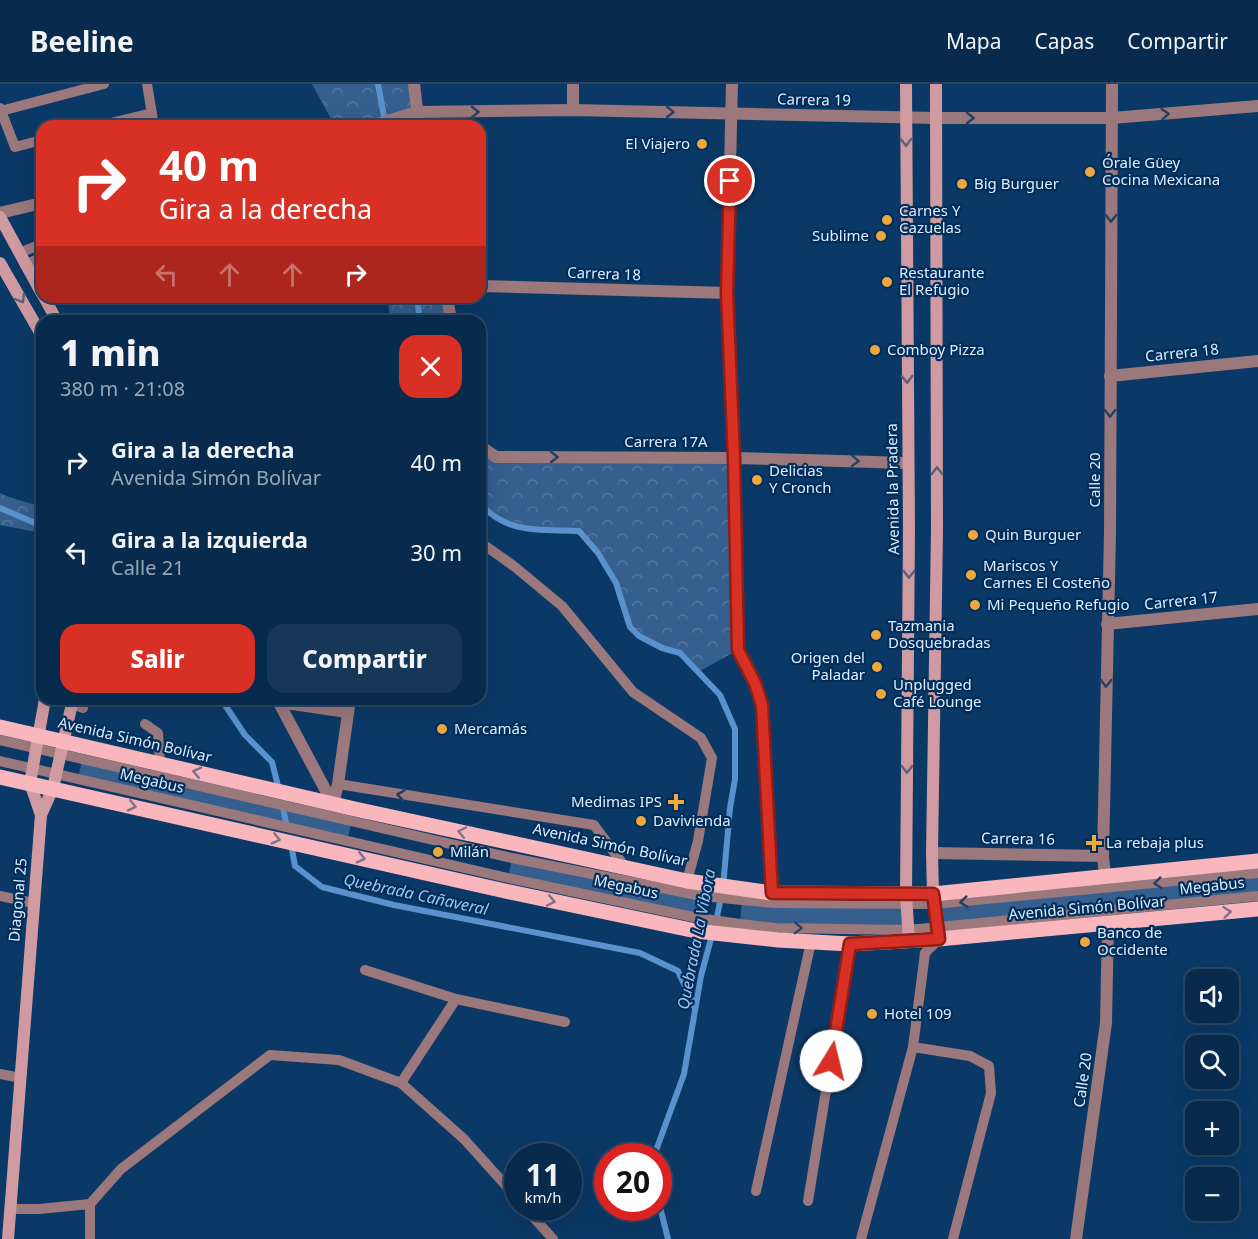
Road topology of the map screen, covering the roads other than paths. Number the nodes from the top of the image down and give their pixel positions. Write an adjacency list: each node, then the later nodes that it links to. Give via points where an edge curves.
1 (104, 84): 10 (lane)
2 (147, 84): 13 (lane)
3 (414, 84): 12 (street)
4 (573, 84): 11 (street)
5 (732, 84): 14 (street)
6 (906, 84): 15 (street, Avenida la Pradera)
7 (936, 84): 16 (street)
8 (1112, 84): 17 (street, Calle 20)
9 (1258, 106): 17 (street, Carrera 19, one-way to 9)
10 (1, 109): 22 (lane, via 15,147)
11 (573, 110): 12 (street, Carrera 19, one-way to 11); 14 (street, Carrera 19, one-way to 14)
12 (417, 112): 20 (street, Carrera 19); 21 (street)
13 (152, 113): 18 (lane); 19 (lane)
14 (732, 114): 15 (street, Carrera 19); 32 (street)
15 (906, 117): 16 (street, Carrera 19); 38 (street, Avenida la Pradera, one-way to 38)
16 (936, 118): 17 (street, Carrera 19, one-way to 17); 63 (street, one-way to 16, via 937,530)
17 (1112, 118): 35 (street, Calle 20, one-way to 35)
18 (123, 120)
19 (153, 120)
20 (392, 120)
21 (418, 120)
22 (36, 142)
23 (36, 205): 24 (street)
24 (0, 215): 26 (street)
25 (36, 246): 26 (lane)
26 (19, 253): 29 (street)
27 (36, 260): 29 (lane)
28 (0, 263): 33 (street, one-way to 33)
29 (25, 265): 30 (street)
30 (36, 284)
31 (486, 286): 32 (street, Carrera 18)
32 (727, 293): 37 (street)
33 (36, 326)
34 (1258, 361): 35 (street, Carrera 18)
35 (1110, 376): 41 (street, Calle 20, one-way to 41)
36 (486, 450): 37 (street, Carrera 17A, one-way to 37, via 496,457)
37 (734, 458): 38 (street, Carrera 17A, one-way to 38); 71 (street, via 738,650 762,705)
38 (908, 463): 76 (street, Avenida la Pradera, one-way to 76)
39 (486, 546): 69 (lane, via 562,606 633,692 701,738 712,758)
40 (1258, 609): 41 (street, Carrera 17)
41 (1107, 624): 64 (street, Calle 20, one-way to 64)
42 (44, 705): 51 (street)
43 (76, 705): 52 (street, Diagonal 25)
44 (281, 705): 61 (street)
45 (307, 705): 47 (street)
46 (349, 705): 47 (street)
47 (347, 712): 58 (street)
48 (146, 724): 54 (lane, via 158,733)
49 (0, 727): 51 (main road, Avenida Simón Bolívar)
50 (0, 740): 51 (lane)
51 (38, 743): 52 (main road, Avenida Simón Bolívar); 55 (street)
52 (63, 748): 54 (main road, Avenida Simón Bolívar); 57 (street, Diagonal 25); 59 (lane, Megabus)
53 (0, 761): 55 (lane)
54 (160, 763): 59 (main road, Avenida Simón Bolívar, one-way to 54)
55 (31, 776): 56 (main road, Avenida Simón Bolívar); 57 (main road, Avenida Simón Bolívar); 62 (street, Diagonal 25)
56 (0, 777)
57 (55, 781): 62 (street, Diagonal 25); 80 (main road, Avenida Simón Bolívar, one-way to 80, via 305,839 505,891)
58 (338, 784): 61 (street); 66 (lane, one-way to 58, via 594,825)
59 (253, 791): 60 (main road, Avenida Simón Bolívar)
60 (308, 804): 61 (main road, Avenida Simón Bolívar); 70 (lane, Megabus, via 512,858)
61 (333, 804): 66 (main road, Avenida Simón Bolívar, one-way to 61)
62 (41, 815): 77 (street, Diagonal 25)
63 (932, 853): 64 (street, Carrera 16); 75 (street)
64 (1103, 856): 68 (street, Calle 20)
65 (1258, 861): 68 (main road, Avenida Simón Bolívar)
66 (625, 867): 69 (main road, Avenida Simón Bolívar)
67 (1258, 873): 75 (lane, Megabus, one-way to 75)
68 (1105, 876): 75 (main road, Avenida Simón Bolívar)
69 (687, 881): 70 (main road, Avenida Simón Bolívar)
70 (703, 890): 72 (main road, Avenida Simón Bolívar)
71 (772, 893): 72 (main road, Avenida Simón Bolívar); 76 (main road, Avenida Simón Bolívar)
72 (743, 895): 76 (lane, via 774,903)
73 (0, 896): 77 (lane)
74 (1258, 896): 81 (lane, Megabus)
75 (933, 899): 76 (main road, Avenida Simón Bolívar); 81 (street)
76 (906, 900): 82 (street, Avenida la Pradera)
77 (33, 903): 91 (street, Diagonal 25)
78 (1258, 909): 79 (main road, Avenida Simón Bolívar, one-way to 78)
79 (1108, 924): 81 (main road, Avenida Simón Bolívar); 104 (street, Calle 20, via 1106,1023)
80 (739, 930): 82 (lane, one-way to 82, via 776,927); 83 (main road, Avenida Simón Bolívar)
81 (938, 934): 82 (main road, Avenida Simón Bolívar); 85 (lane)
82 (909, 935): 84 (main road, Avenida Simón Bolívar); 85 (lane)
83 (811, 942): 84 (main road, Avenida Simón Bolívar); 94 (lane)
84 (850, 944): 95 (lane)
85 (925, 953): 89 (lane)
86 (365, 970): 87 (lane)
87 (456, 999): 88 (lane); 92 (lane)
88 (565, 1022)
89 (913, 1047): 102 (lane); 103 (lane, via 970,1056 989,1066 991,1093)
90 (0, 1074): 91 (lane)
91 (21, 1078): 97 (street, Diagonal 25)
92 (401, 1083): 93 (lane, via 464,1138); 96 (lane, via 339,1060 270,1055 121,1169)
93 (504, 1183)
94 (756, 1191)
95 (808, 1201)
96 (90, 1204): 97 (lane); 100 (lane)
97 (10, 1209): 99 (street, Diagonal 25)
98 (537, 1221): 101 (lane)
99 (8, 1239)
100 (90, 1239)
101 (553, 1239)
102 (861, 1239)
103 (953, 1239)
104 (1076, 1239)

